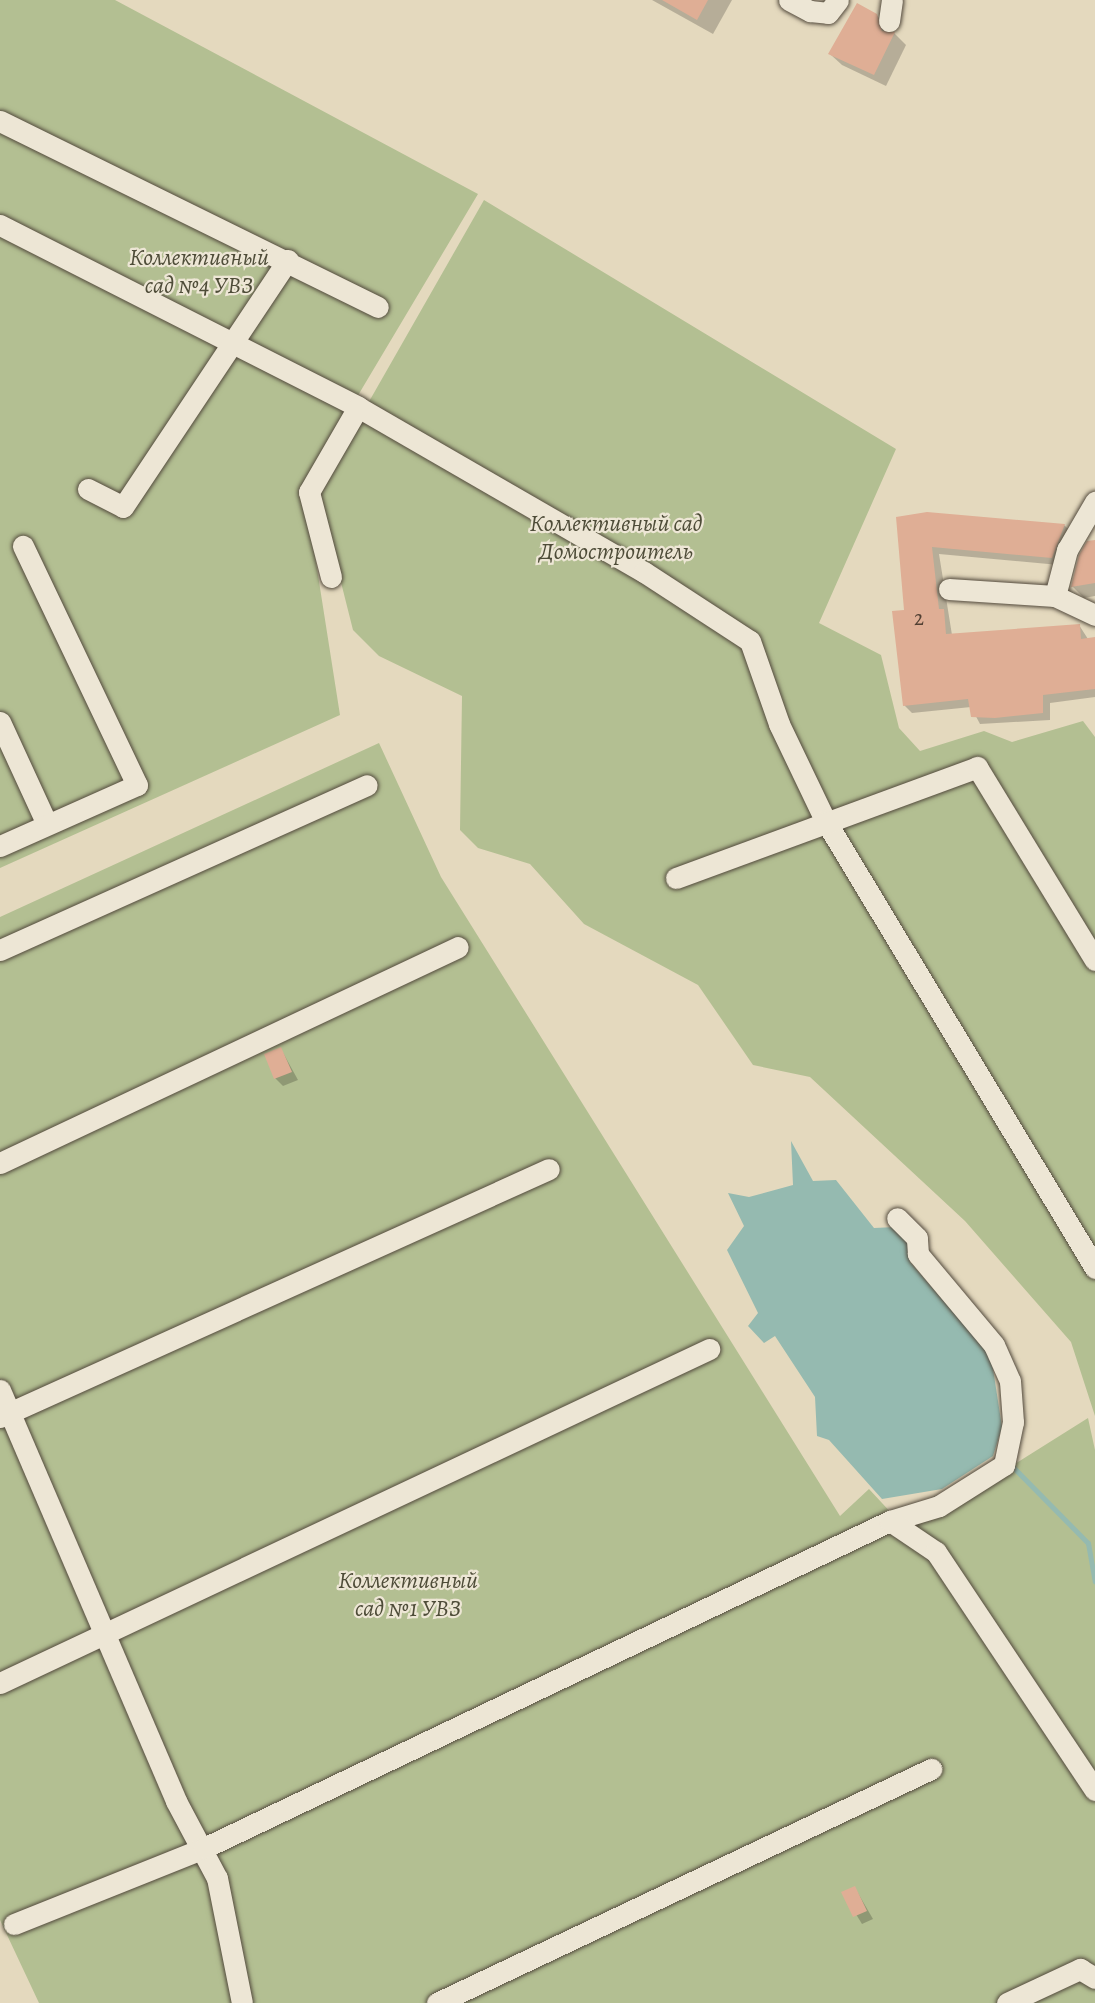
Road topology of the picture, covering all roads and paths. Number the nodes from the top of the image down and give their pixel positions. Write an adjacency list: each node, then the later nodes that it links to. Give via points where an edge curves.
1 (789, 0): 2 (street, via 810,11 828,13)
2 (838, 0)
3 (0, 121): 5 (street)
4 (0, 225): 7 (street)
5 (288, 260): 6 (street); 7 (street)
6 (378, 307)
7 (234, 340): 8 (street); 9 (street, via 123,507)
8 (358, 407): 12 (street, via 309,492); 18 (street, via 644,572 750,641 779,724)
9 (88, 489)
10 (1095, 502): 14 (street, via 1067,550)
11 (23, 546): 19 (street, via 137,785)
12 (331, 577)
13 (949, 589): 14 (street)
14 (1055, 596): 15 (street)
15 (1095, 615)
16 (0, 722): 19 (street)
17 (367, 784): 23 (street)
18 (825, 820): 21 (street); 24 (street, via 977,767); 28 (street)
19 (47, 824): 20 (street)
20 (0, 846)
21 (676, 878)
22 (458, 947): 25 (street)
23 (0, 950)
24 (1095, 960)
25 (0, 1163)
26 (549, 1169): 31 (street)
27 (897, 1218): 32 (street, via 917,1238 918,1254 994,1345 1010,1382 1006,1455 939,1506)
28 (1095, 1268)
29 (709, 1349): 33 (street)
30 (0, 1390): 31 (street)
31 (6, 1415): 33 (street)
32 (890, 1521): 36 (street, via 936,1552); 37 (street)
33 (107, 1636): 34 (street); 37 (street, via 176,1800)
34 (0, 1683)
35 (931, 1769): 41 (street)
36 (1095, 1790)
37 (204, 1848): 38 (street); 40 (street, via 217,1878)
38 (14, 1924)
39 (1095, 1978): 42 (street, via 1080,1969)
40 (243, 2003)
41 (437, 2003)
42 (1006, 2003)

